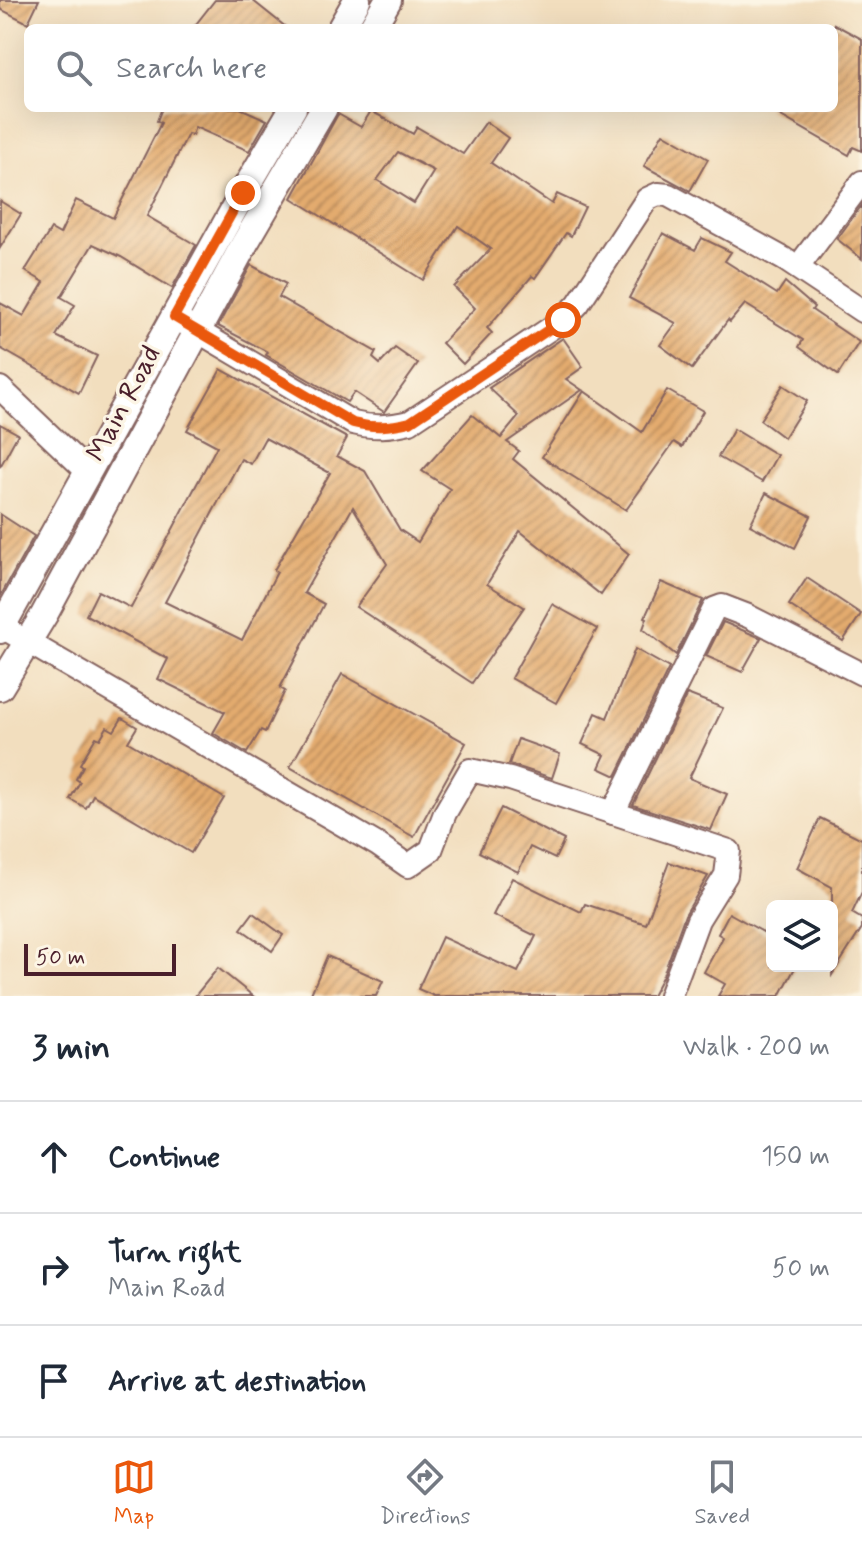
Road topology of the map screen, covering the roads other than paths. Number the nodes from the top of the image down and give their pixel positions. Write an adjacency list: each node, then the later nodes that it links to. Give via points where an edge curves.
1 (357, 0): 3 (main road)
2 (388, 0): 4 (main road)
3 (343, 24)
4 (376, 24)
5 (291, 112): 10 (main road, Main Road)
6 (322, 112): 11 (main road, Main Road)
7 (862, 182): 8 (street)
8 (798, 267): 9 (street); 11 (street, via 668,195 652,195 563,320 410,422 390,427 353,423)
9 (862, 311)
10 (174, 317): 11 (street); 13 (main road, Main Road)
11 (197, 331): 15 (main road, Main Road)
12 (0, 388): 13 (street)
13 (88, 472): 14 (main road, Main Road)
14 (1, 628): 15 (street)
15 (27, 643): 17 (main road, Main Road); 18 (street, via 408,866 431,850 470,770)
16 (862, 674): 18 (street, via 748,616 722,606 714,609)
17 (0, 687)
18 (613, 813): 19 (street, via 729,851 726,875 698,920)
19 (670, 996)

